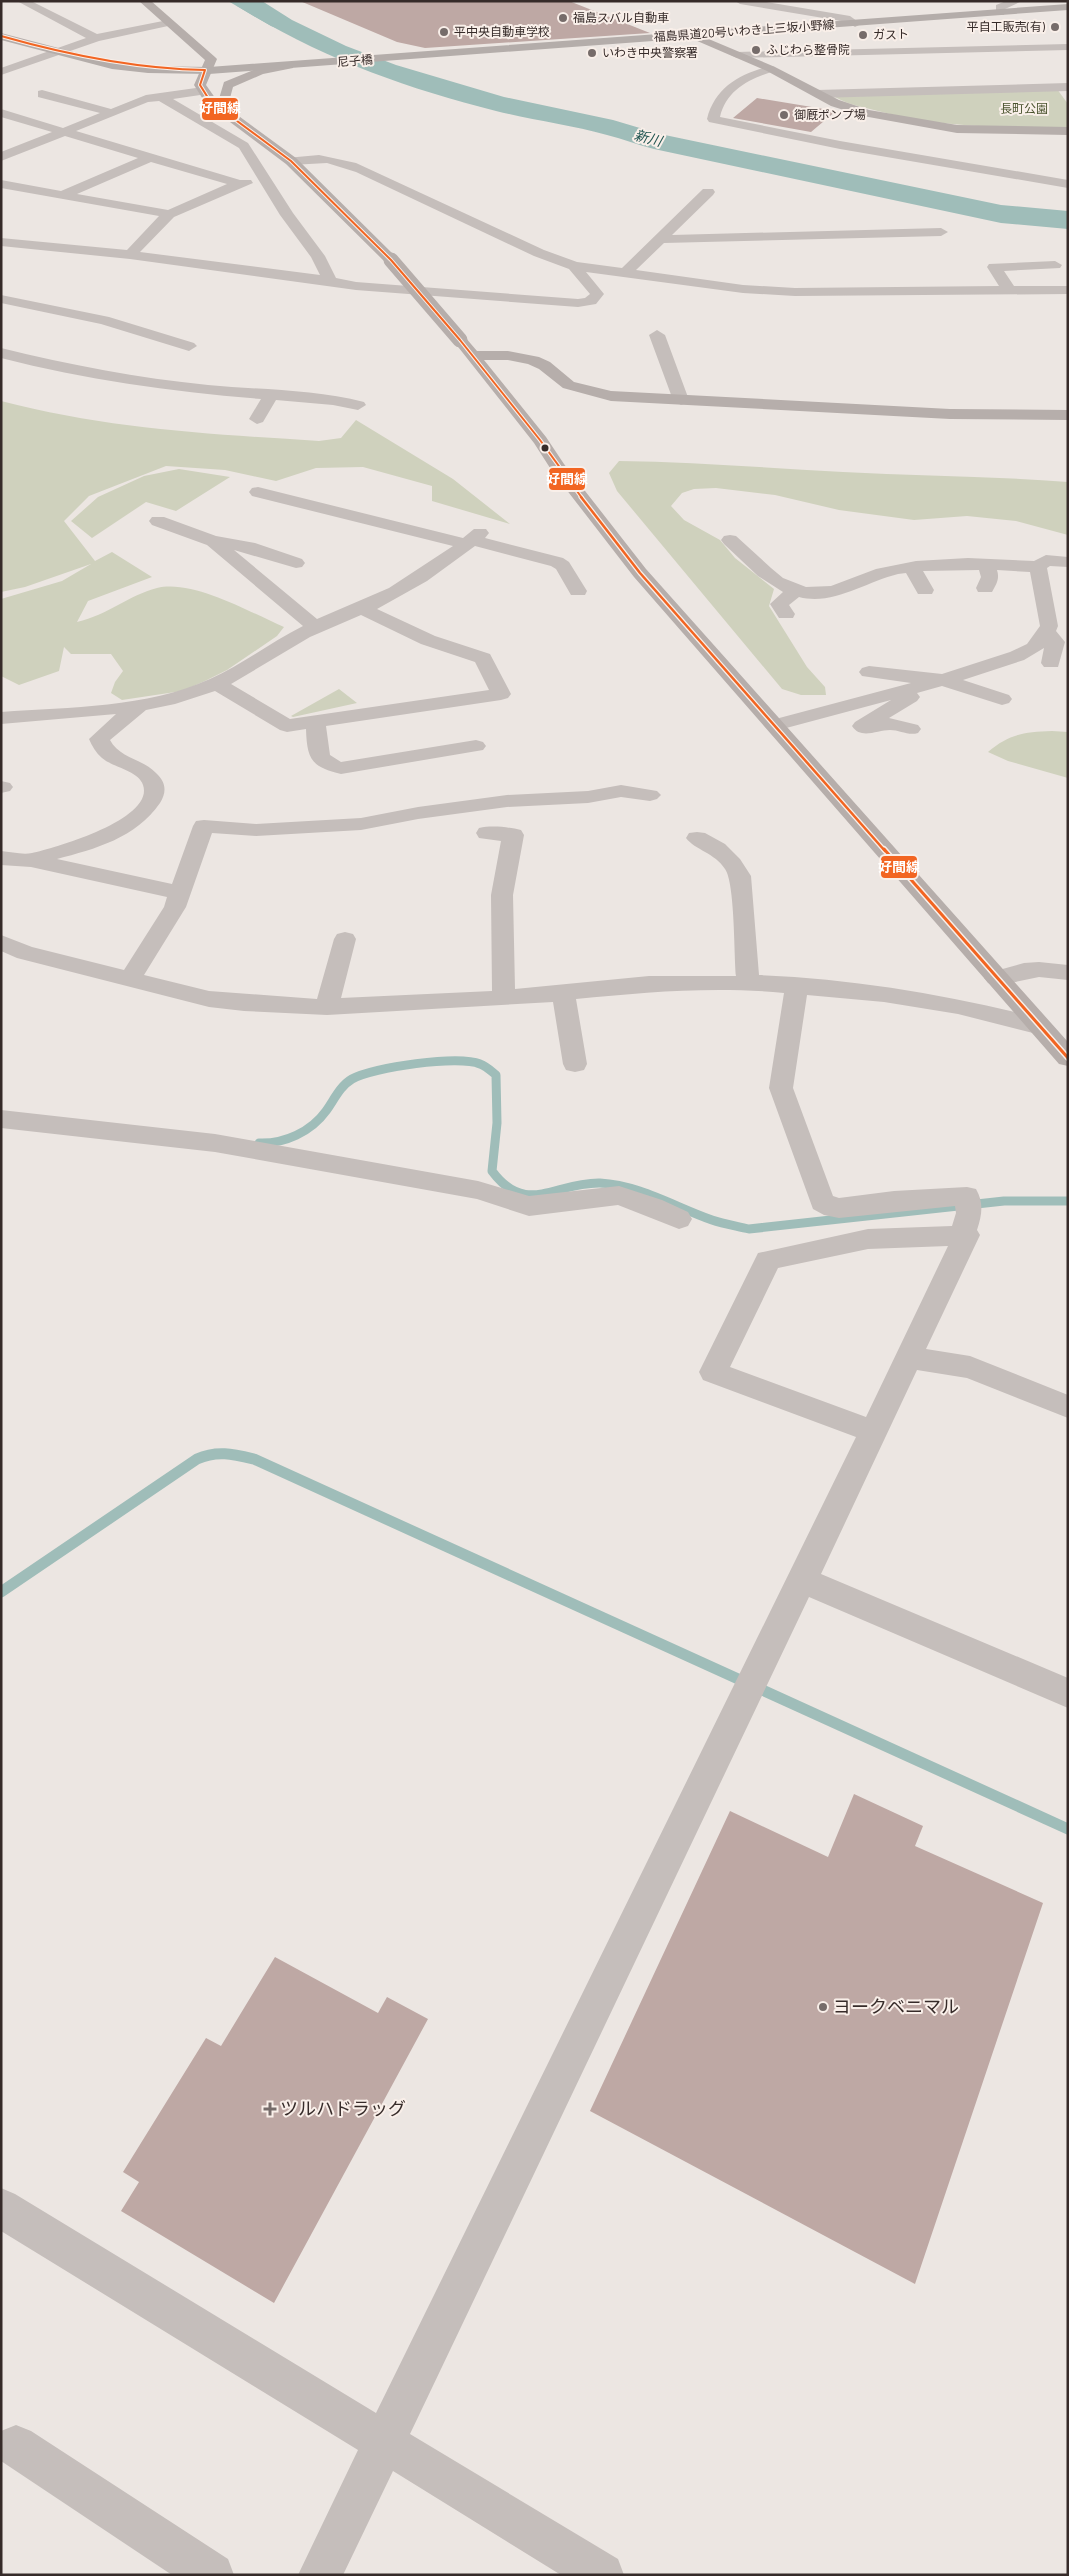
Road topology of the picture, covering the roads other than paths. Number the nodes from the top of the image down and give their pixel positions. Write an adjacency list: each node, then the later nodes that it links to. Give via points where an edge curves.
1 (22, 1): 13 (street)
2 (44, 1): 10 (street)
3 (144, 1): 8 (street)
4 (740, 1): 9 (street, via 850,19)
5 (1017, 1): 7 (street, via 1000,7)
6 (1068, 7): 7 (main road, 福島県道20号いわき上三坂小野線)
7 (1000, 12): 9 (main road, 福島県道20号いわき上三坂小野線)
8 (168, 23): 10 (street); 22 (street, via 211,59)
9 (856, 24): 11 (main road, 福島県道20号いわき上三坂小野線)
10 (112, 34): 13 (street)
11 (692, 35): 17 (main road, 福島県道20号いわき上三坂小野線); 18 (street)
12 (1, 36): 16 (main road)
13 (96, 38): 16 (street)
14 (1068, 47): 15 (street)
15 (1035, 48): 18 (street); 19 (street)
16 (57, 52): 22 (main road, via 126,68); 23 (street)
17 (420, 55): 20 (main road, 尼子橋)
18 (737, 55): 21 (street)
19 (1046, 61)
20 (289, 66): 22 (main road, 尼子橋); 31 (street, via 260,72 228,85 224,98)
21 (771, 69): 28 (street); 41 (street, via 737,83 715,105 713,119)
22 (205, 70): 26 (street, via 200,85)
23 (1, 72)
24 (1057, 74): 25 (street)
25 (1068, 87): 28 (street)
26 (203, 91): 29 (street); 31 (street)
27 (42, 94): 30 (street)
28 (817, 94): 33 (street, via 867,113 933,126)
29 (160, 96): 30 (street); 38 (street, via 244,146)
30 (114, 113): 34 (street)
31 (226, 113): 37 (street)
32 (1, 114): 34 (street)
33 (1068, 131)
34 (65, 132): 35 (street); 36 (street)
35 (1, 157)
36 (149, 158): 40 (street); 43 (street)
37 (291, 161): 50 (street, via 317,157 336,159); 59 (street, bridge, via 391,260)
38 (265, 181): 40 (street); 52 (street, via 318,256)
39 (1, 184): 43 (street)
40 (239, 184): 44 (street)
41 (1068, 184)
42 (708, 192): 46 (street)
43 (62, 195): 44 (street)
44 (170, 214): 48 (street)
45 (941, 232): 46 (street)
46 (660, 239): 51 (street)
47 (1, 242): 48 (street)
48 (130, 255): 52 (street)
49 (1055, 265): 53 (street, via 994,267)
50 (574, 266): 51 (street); 52 (street, via 596,294 594,300 587,303 356,286)
51 (625, 273): 53 (street, via 743,289 795,292)
52 (330, 281)
53 (1009, 290): 54 (street)
54 (1068, 290)
55 (1, 299): 57 (street, via 104,320)
56 (657, 335): 61 (street)
57 (189, 346)
58 (1, 353): 60 (street, via 174,386)
59 (473, 356): 61 (street, via 494,354 544,364 567,384 586,391 611,396); 95 (street, via 640,573)
60 (272, 394): 62 (street); 64 (street)
61 (681, 400): 63 (street, via 950,414)
62 (358, 405)
63 (1068, 415)
64 (257, 419)
65 (258, 492): 67 (street)
66 (158, 521): 69 (street)
67 (472, 539): 78 (street, via 557,562 563,566); 80 (street, via 412,582)
68 (730, 540): 79 (street, via 779,584)
69 (213, 541): 71 (street, via 249,547); 84 (street)
70 (1068, 562): 73 (street, via 1046,560)
71 (296, 564)
72 (987, 564): 73 (street); 74 (street, via 948,563); 76 (street, via 990,577)
73 (1038, 567): 81 (street)
74 (912, 568): 77 (street); 79 (street, via 896,569 820,594)
75 (393, 572): 80 (street)
76 (985, 588)
77 (925, 590)
78 (578, 591)
79 (795, 591): 82 (street, via 779,604)
80 (364, 607): 84 (street); 94 (street, via 428,640 483,658 501,694)
81 (1047, 613): 83 (street); 85 (street)
82 (786, 614)
83 (1068, 620)
84 (315, 627): 89 (street)
85 (1047, 632): 86 (street, via 1055,642); 88 (street, via 1034,648 1023,653)
86 (1050, 663)
87 (868, 672): 88 (street)
88 (941, 680): 90 (street); 91 (street)
89 (217, 684): 92 (street, via 168,700); 94 (street, via 287,726)
90 (914, 687): 95 (street); 96 (street, via 907,700 862,726 891,724)
91 (1002, 699)
92 (140, 704): 93 (street); 102 (street, via 99,739 109,753 150,778 155,795 147,807 109,835)
93 (1, 718)
94 (316, 723): 97 (street, via 317,751 322,761 340,768)
95 (775, 725): 108 (street)
96 (910, 729)
97 (476, 746)
98 (650, 795): 103 (street, via 621,791 588,797 507,801 361,824 256,830 204,826)
99 (487, 833): 112 (street, via 513,835 504,863 500,921)
100 (697, 838): 109 (street, via 721,852 740,876)
101 (1, 858): 102 (street)
102 (31, 860): 103 (street)
103 (180, 893): 107 (street, via 175,907)
104 (345, 939): 113 (street)
105 (1, 942): 107 (street, via 25,953)
106 (1068, 973): 108 (street, via 1028,968)
107 (130, 978): 113 (street, via 209,999)
108 (996, 978): 114 (street)
109 (748, 983): 110 (street); 111 (street, via 649,984)
110 (797, 986): 114 (street, via 884,994 958,1006); 118 (street, via 781,1088 822,1202 839,1208 894,1201)
111 (564, 994): 112 (street); 116 (street)
112 (504, 998): 113 (street)
113 (327, 1007)
114 (1038, 1026): 115 (street)
115 (1068, 1058)
116 (575, 1064)
117 (1, 1120): 119 (street, via 234,1146 478,1190 529,1206 619,1195)
118 (966, 1215): 120 (street, via 968,1235); 122 (street, via 768,1260 713,1372)
119 (679, 1220)
120 (909, 1358): 121 (street, via 970,1367); 122 (street)
121 (1068, 1407)
122 (874, 1432): 123 (street)
123 (802, 1580): 124 (street); 126 (street)
124 (1068, 1693)
125 (1, 2208): 126 (street)
126 (383, 2443): 129 (street); 130 (street)
127 (16, 2446): 128 (street)
128 (212, 2575)
129 (320, 2575)
130 (602, 2575)

